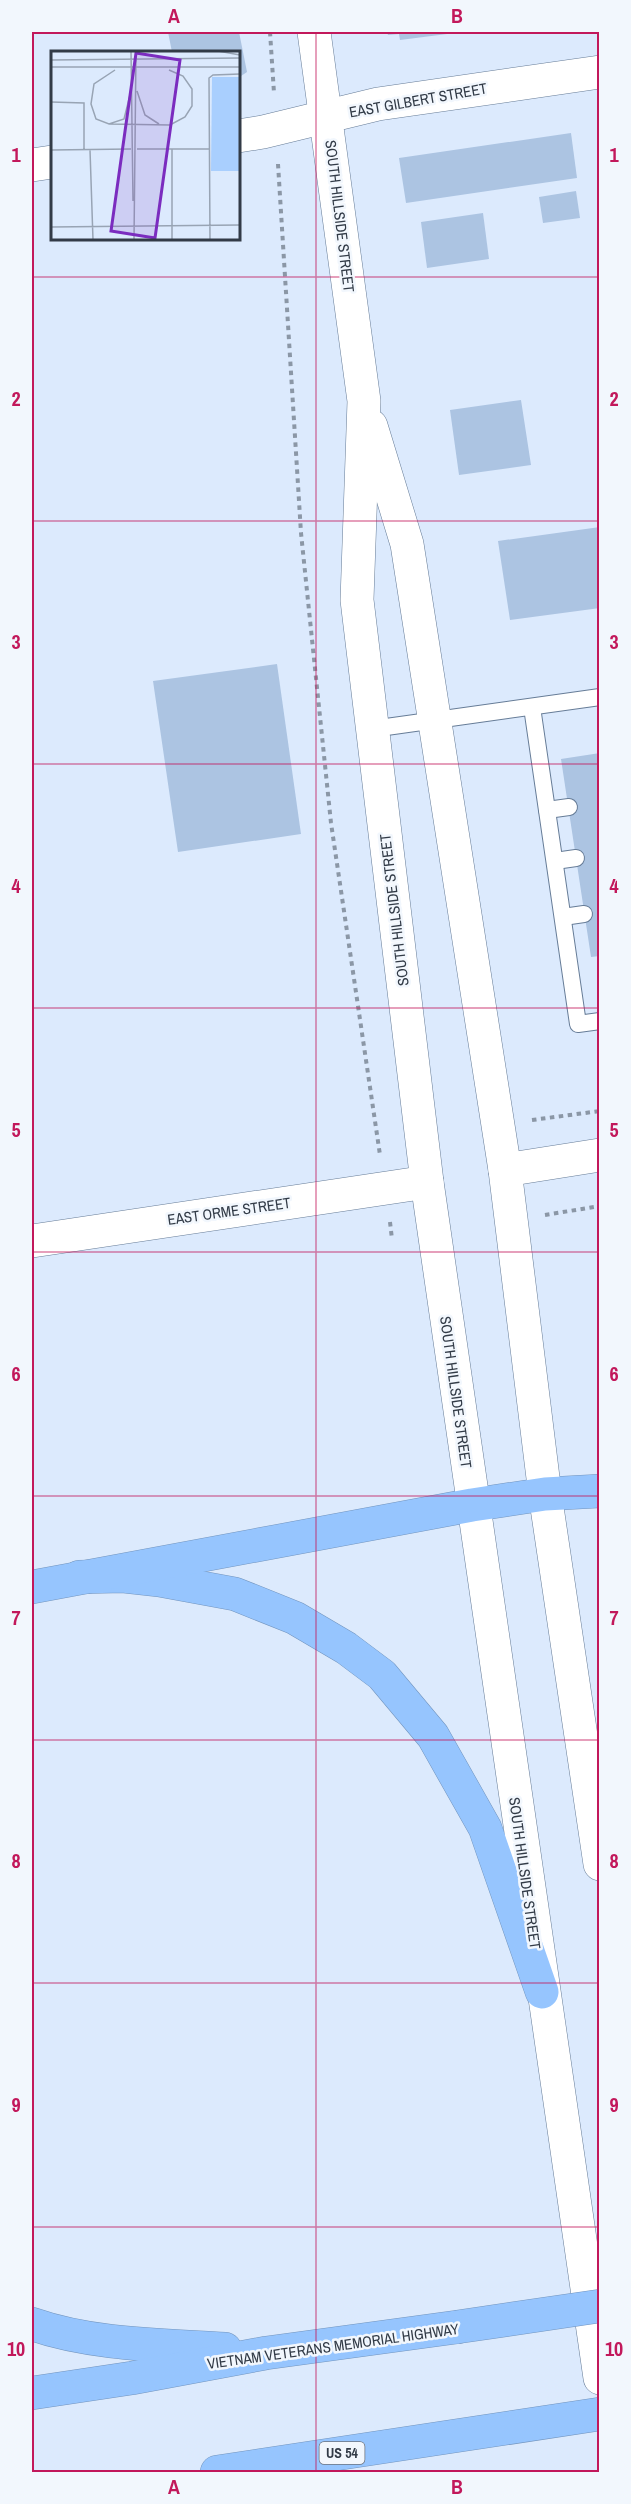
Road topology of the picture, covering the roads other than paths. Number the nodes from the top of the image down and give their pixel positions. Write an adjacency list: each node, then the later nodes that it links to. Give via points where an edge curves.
1 (314, 32): 3 (main road, SOUTH HILLSIDE STREET)
2 (600, 72): 3 (main road, EAST GILBERT STREET, via 378,104)
3 (327, 117): 4 (main road, EAST GILBERT STREET); 7 (main road, SOUTH HILLSIDE STREET)
4 (240, 136)
5 (51, 162): 6 (main road)
6 (32, 165)
7 (364, 402): 10 (main road, SOUTH HILLSIDE STREET, via 407,544); 11 (main road, SOUTH HILLSIDE STREET, via 357,600)
8 (600, 697): 9 (lane)
9 (532, 707): 10 (lane); 13 (lane)
10 (435, 719): 11 (lane); 20 (main road, SOUTH HILLSIDE STREET)
11 (372, 729): 21 (main road, SOUTH HILLSIDE STREET)
12 (569, 807): 13 (lane)
13 (547, 810): 15 (lane)
14 (576, 858): 15 (lane)
15 (555, 861): 17 (lane)
16 (584, 914): 17 (lane)
17 (562, 917): 18 (lane, via 579,1024)
18 (600, 1021)
19 (600, 1155): 20 (main road)
20 (505, 1170): 24 (main road, SOUTH HILLSIDE STREET)
21 (427, 1182): 22 (main road, EAST ORME STREET); 25 (main road, SOUTH HILLSIDE STREET)
22 (32, 1240)
23 (600, 1491): 24 (highway)
24 (545, 1494): 25 (highway); 28 (main road, SOUTH HILLSIDE STREET)
25 (472, 1505): 26 (highway); 29 (main road, SOUTH HILLSIDE STREET)
26 (79, 1577): 27 (highway); 29 (highway, via 123,1576 235,1594 295,1618 382,1675 433,1736 485,1828)
27 (32, 1587)
28 (600, 1864)
29 (542, 1992): 33 (main road, SOUTH HILLSIDE STREET)
30 (600, 2306): 32 (highway, VIETNAM VETERANS MEMORIAL HIGHWAY, bridge)
31 (32, 2324): 32 (highway, via 111,2341)
32 (266, 2353): 34 (highway, VIETNAM VETERANS MEMORIAL HIGHWAY, via 132,2379)
33 (600, 2378)
34 (32, 2393)
35 (600, 2414): 36 (highway, US 54)
36 (217, 2472)

